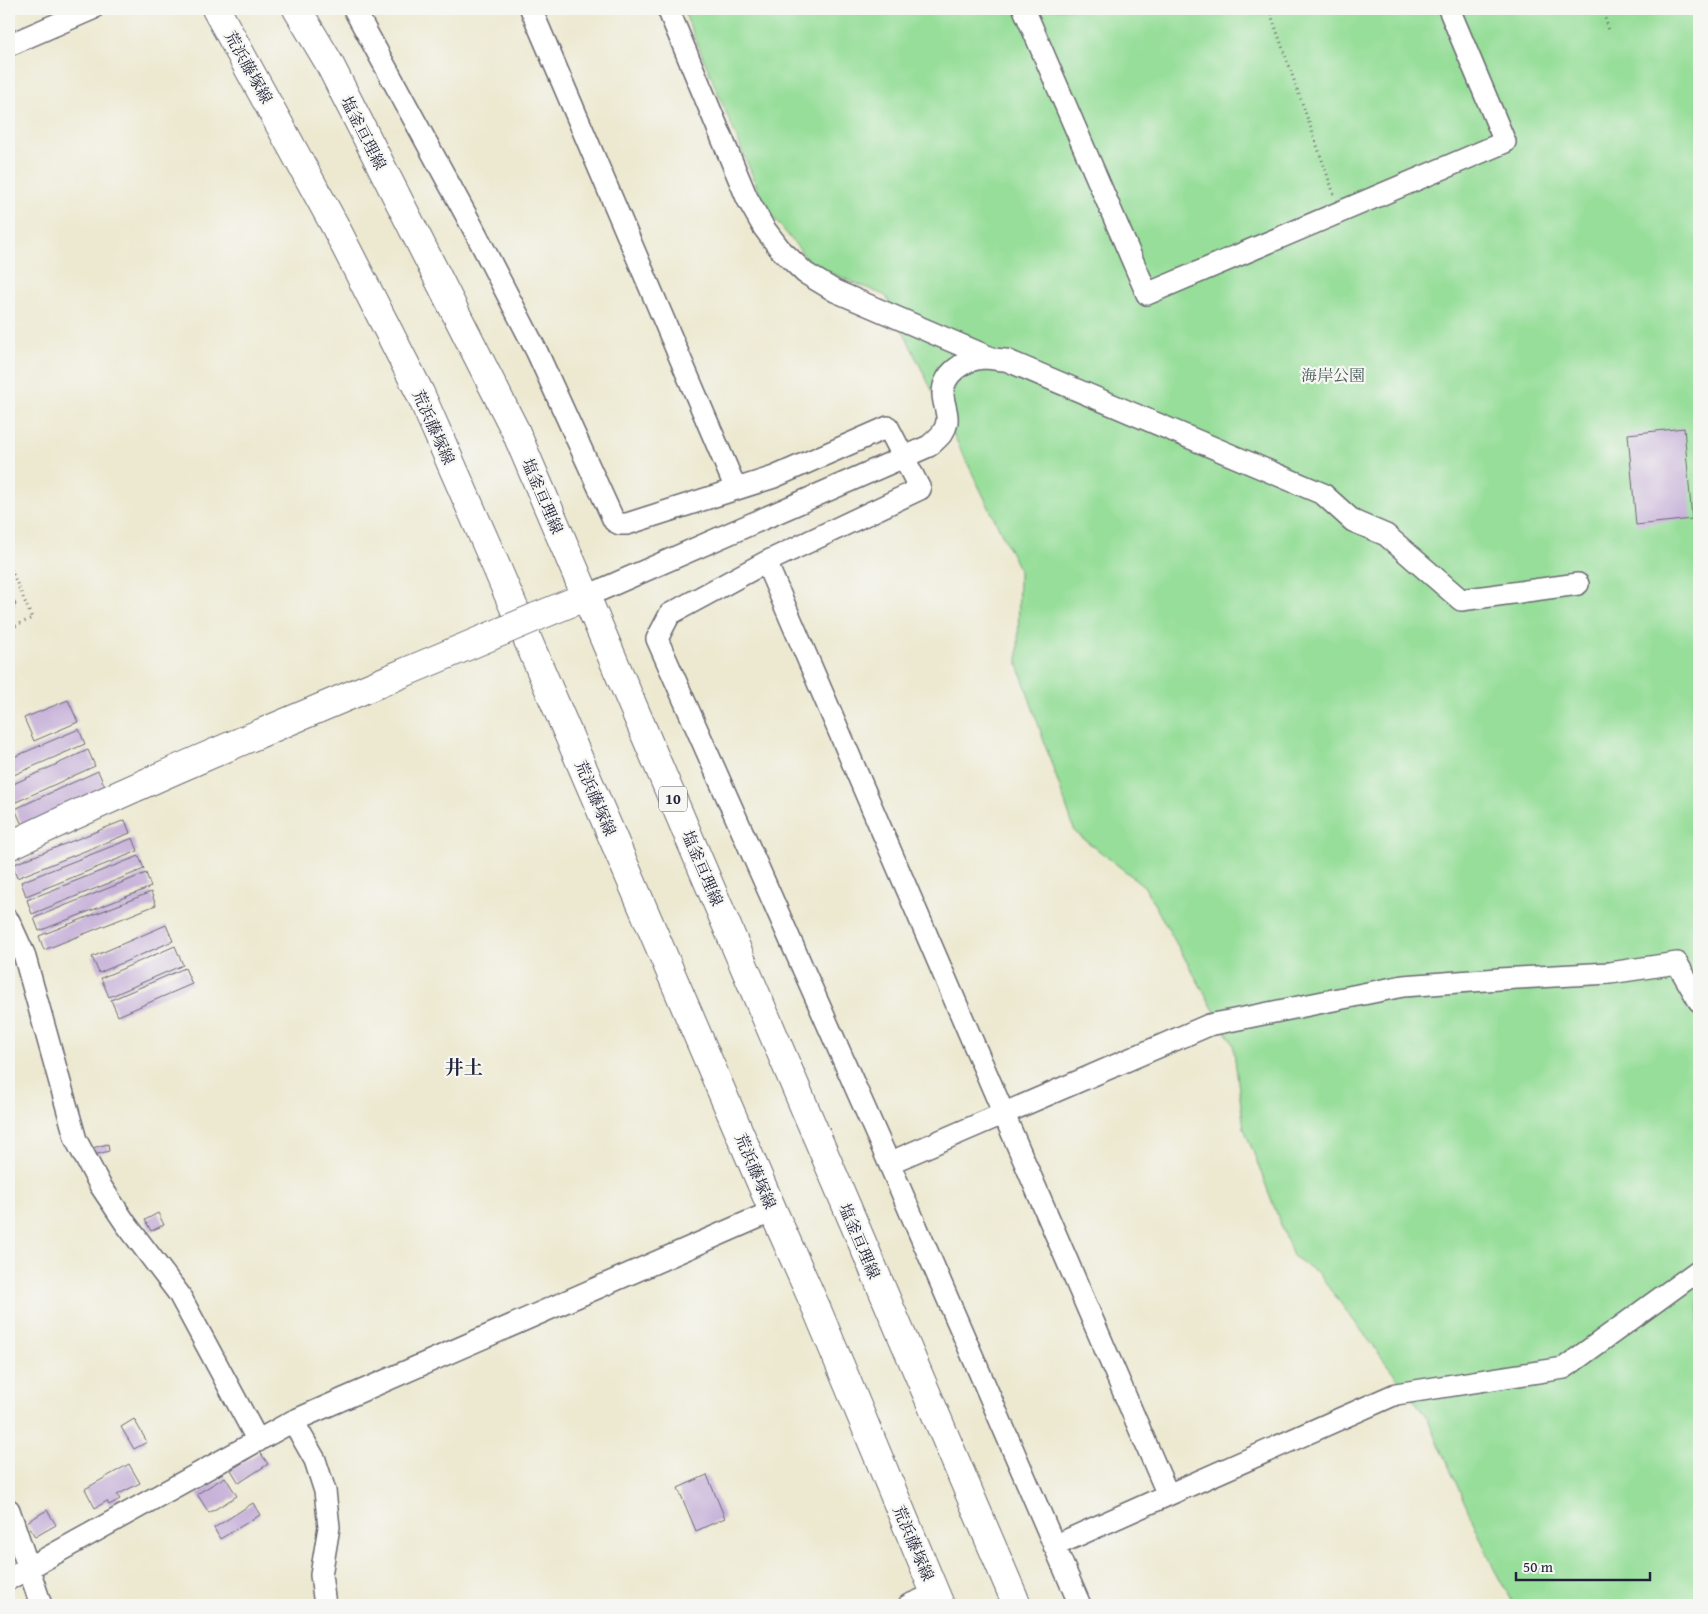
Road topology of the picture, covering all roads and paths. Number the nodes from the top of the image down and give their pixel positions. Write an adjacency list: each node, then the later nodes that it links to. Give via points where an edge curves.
1 (92, 9): 12 (street)
2 (216, 9): 27 (street, 荒浜藤塚線, via 335,226 420,393)
3 (297, 9): 20 (street, 塩釜亘理線 / 10, via 328,61 516,430)
4 (354, 9): 16 (street, via 537,352 614,521 627,524)
5 (531, 9): 16 (street)
6 (668, 9): 14 (street, via 747,198 780,249 805,273 834,291)
7 (1024, 9): 13 (street, via 1147,294)
8 (1269, 9): 13 (path)
9 (1449, 9): 13 (street, via 1505,142)
10 (1602, 9): 11 (path)
11 (1609, 30)
12 (9, 45)
13 (1340, 212)
14 (994, 359): 15 (street, via 967,361 954,370 945,381 943,395 947,422 941,435 929,446); 19 (street, via 1006,360 1324,494 1353,521 1386,535 1461,600)
15 (904, 458): 16 (street, via 888,428 774,477); 17 (street, via 920,490); 20 (street)
16 (736, 489)
17 (766, 562): 25 (street); 26 (street, via 670,614 657,638)
18 (9, 565): 21 (path, via 32,618)
19 (1578, 584)
20 (587, 596): 22 (street, bridge, via 199,760); 40 (street, 塩釜亘理線 / 10)
21 (9, 629)
22 (9, 846)
23 (9, 921): 30 (street, via 24,954 76,1140 126,1224 179,1294)
24 (1699, 1001): 25 (street, via 1677,963 1610,974 1403,986 1209,1025)
25 (1004, 1114): 26 (street); 31 (street)
26 (889, 1164): 33 (street)
27 (773, 1211): 29 (street); 36 (street, 荒浜藤塚線)
28 (1699, 1270): 31 (street, via 1564,1368 1396,1394)
29 (293, 1421): 30 (street); 38 (street, via 315,1460 325,1491 329,1527 321,1575)
30 (258, 1441): 34 (street)
31 (1168, 1495): 33 (street)
32 (9, 1510): 34 (street)
33 (1054, 1546): 41 (street)
34 (29, 1568): 35 (street); 37 (street)
35 (9, 1579)
36 (937, 1600): 39 (street)
37 (41, 1605)
38 (325, 1605)
39 (909, 1605)
40 (1017, 1605)
41 (1080, 1605)

